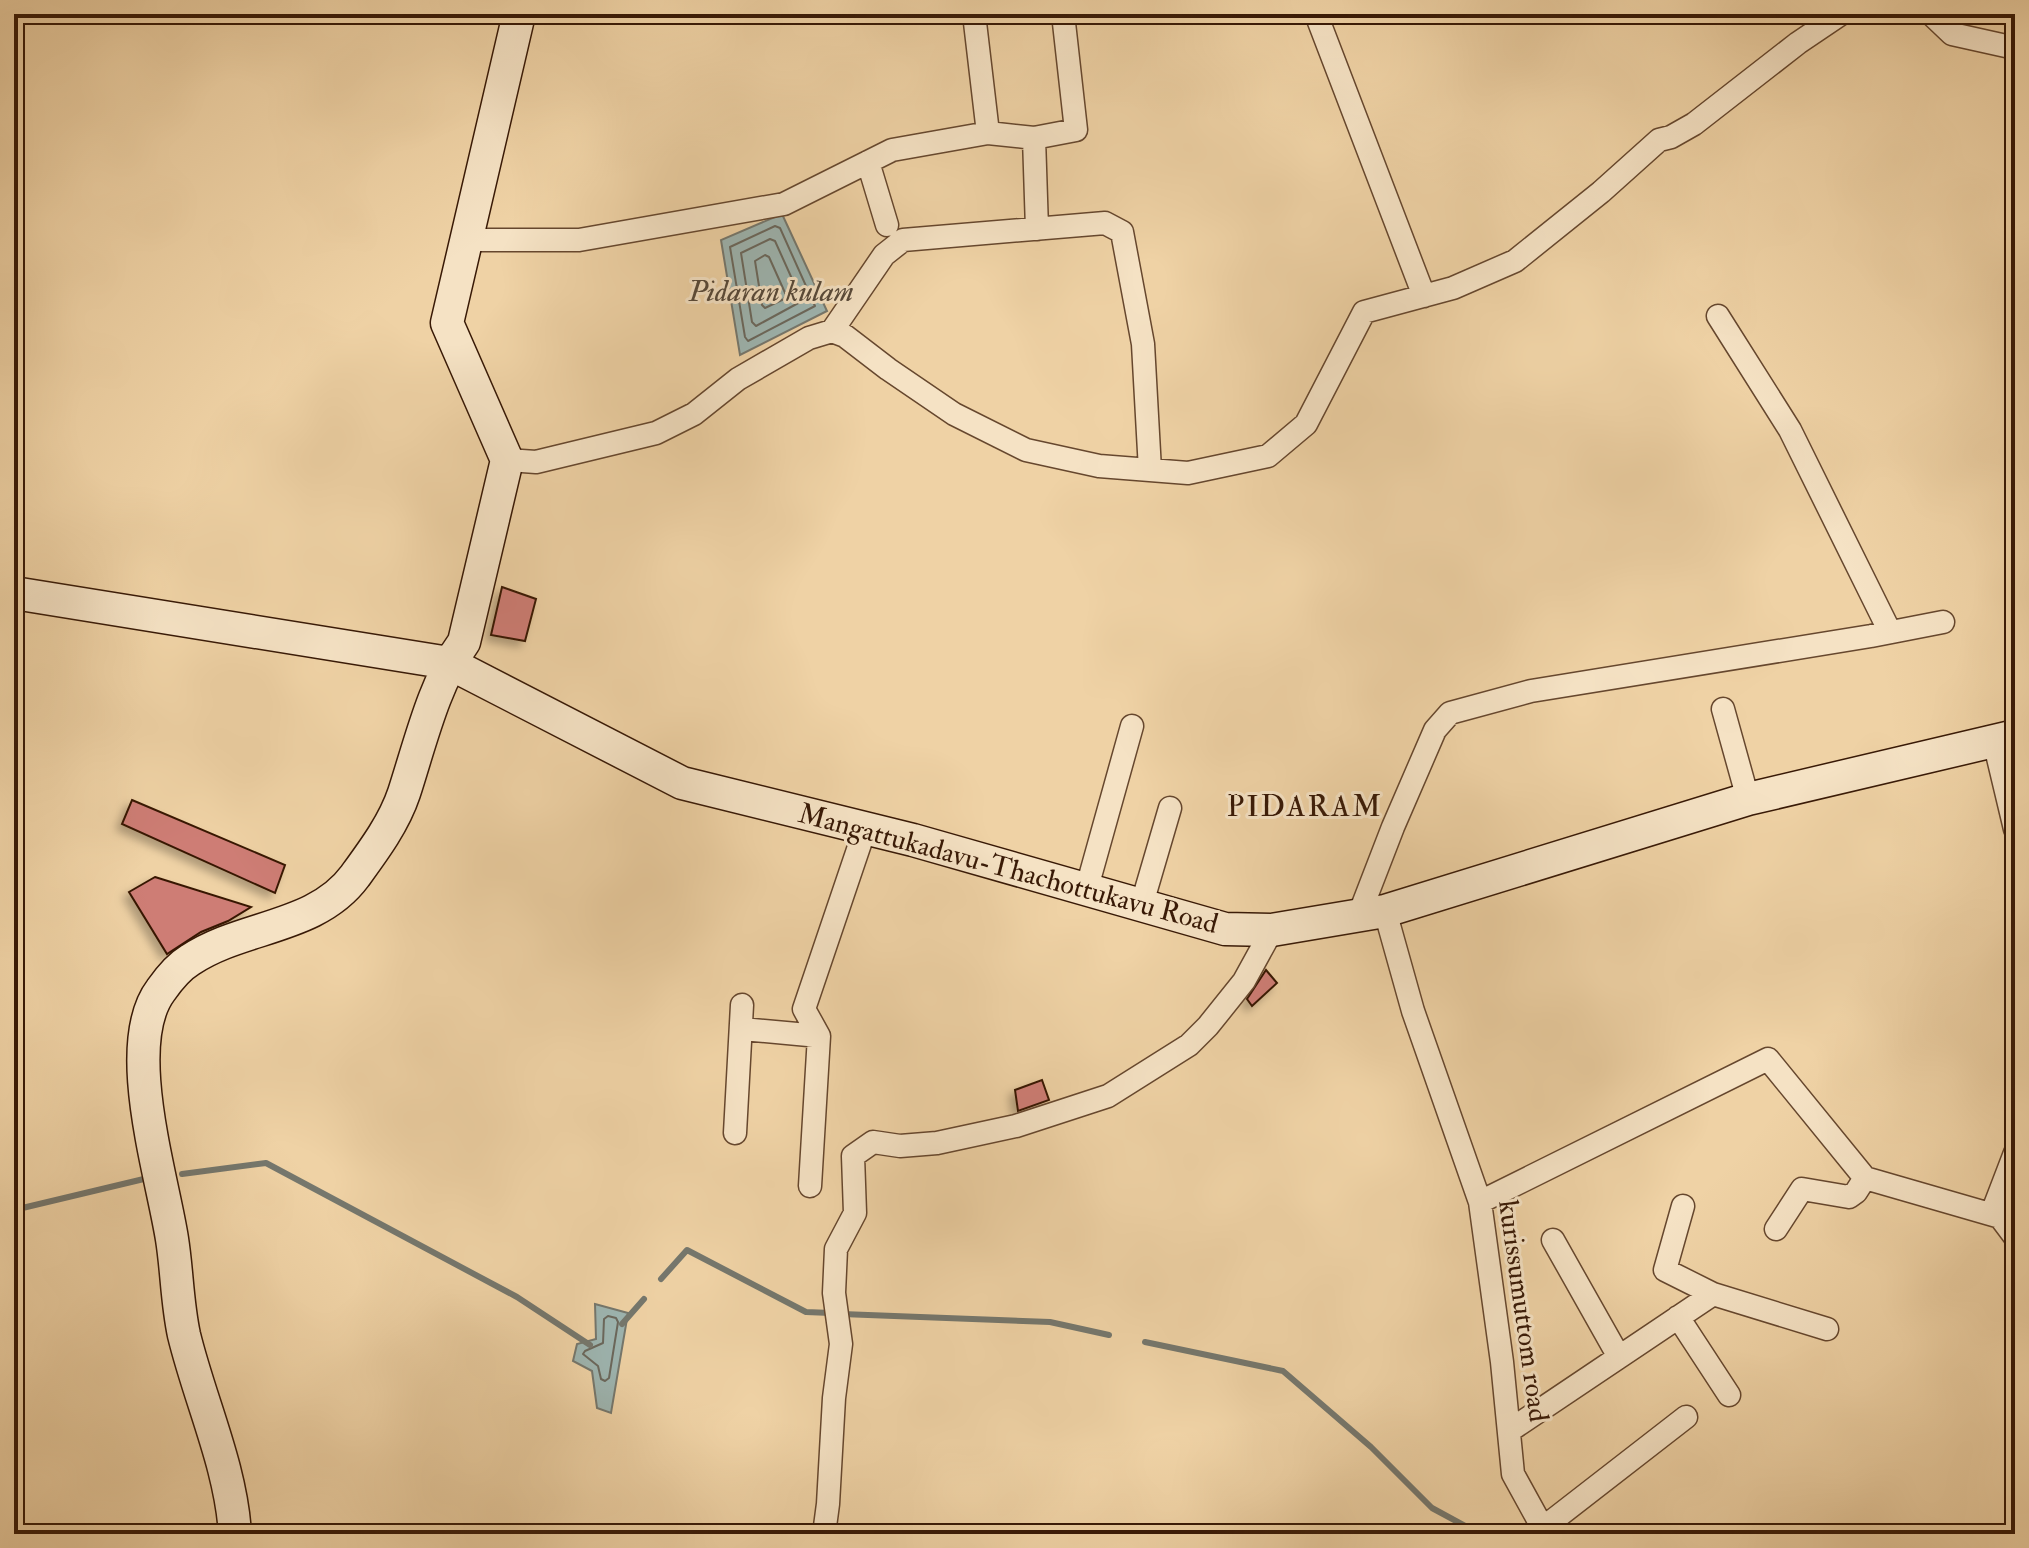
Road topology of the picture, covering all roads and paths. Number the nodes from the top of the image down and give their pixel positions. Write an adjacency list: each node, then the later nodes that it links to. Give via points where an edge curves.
1 (519, 14): 13 (main road)
2 (974, 14): 8 (street)
3 (1063, 14): 9 (street, via 1076,130)
4 (1316, 14): 14 (street)
5 (1841, 14): 14 (street, via 1694,124 1659,140 1515,261)
6 (1931, 14): 7 (street, via 1952,34)
7 (2015, 48)
8 (988, 133): 9 (street); 10 (street, via 892,150)
9 (1034, 138): 12 (street)
10 (868, 162): 11 (street); 13 (street, via 784,204 579,240)
11 (887, 225)
12 (1037, 229): 16 (street, via 903,240 884,255); 18 (street, via 1105,223 1122,232 1143,344)
13 (468, 240): 17 (main road, via 447,323)
14 (1424, 296): 18 (street, via 1364,312 1306,424 1268,456 1188,473)
15 (1718, 316): 21 (street, via 1790,430)
16 (832, 331): 17 (street, via 809,338 738,379 694,414 656,433 536,462); 18 (street, via 954,414 1026,450 1099,466)
17 (507, 460): 22 (main road, via 464,642)
18 (1150, 470)
19 (14, 593): 22 (main road, Mangattukadavu-Thachottukavu Road)
20 (1943, 622): 21 (street)
21 (1890, 632): 32 (street, via 1531,691 1450,713 1435,730 1393,827)
22 (449, 663): 28 (main road, Mangattukadavu-Thachottukavu Road, via 682,783); 55 (main road, via 404,795 354,878 313,911 189,960 159,992 148,1020 143,1081 184,1333 220,1455)
23 (1723, 709): 26 (street)
24 (1132, 726): 30 (street)
25 (2005, 738): 26 (main road, Mangattukadavu-Thachottukavu Road); 29 (street)
26 (1748, 799): 32 (main road, Mangattukadavu-Thachottukavu Road)
27 (1170, 808): 31 (street)
28 (865, 829): 30 (main road, Mangattukadavu-Thachottukavu Road); 36 (street, via 804,1009)
29 (2015, 829)
30 (1086, 891): 31 (main road, Mangattukadavu-Thachottukavu Road)
31 (1141, 907): 33 (main road, Mangattukadavu-Thachottukavu Road, via 1225,929)
32 (1372, 913): 33 (main road, Mangattukadavu-Thachottukavu Road); 41 (street, kurissumuttom road, via 1413,1011)
33 (1272, 930): 56 (street, via 1244,981 1208,1026 1189,1045 1108,1096 1016,1126 937,1143 873,1142 853,1156 855,1213 836,1249 834,1293 841,1344)
34 (742, 1005): 35 (street)
35 (742, 1029): 36 (street); 37 (street)
36 (819, 1036): 40 (street)
37 (735, 1133)
38 (2015, 1153): 43 (street)
39 (1865, 1178): 41 (street, via 1768,1059); 43 (street); 44 (street, via 1849,1197 1802,1189)
40 (810, 1186)
41 (1480, 1202): 53 (street, kurissumuttom road)
42 (1683, 1206): 47 (street, via 1665,1270)
43 (1992, 1213): 45 (street)
44 (1776, 1229)
45 (2015, 1237)
46 (1553, 1240): 50 (street)
47 (1713, 1294): 48 (street); 49 (street)
48 (1678, 1317): 50 (street); 51 (street)
49 (1827, 1329)
50 (1619, 1357): 53 (street)
51 (1729, 1395)
52 (1686, 1417): 54 (street)
53 (1509, 1431): 54 (street, kurissumuttom road, via 1513,1474)
54 (1545, 1531)
55 (235, 1534)
56 (824, 1534)

